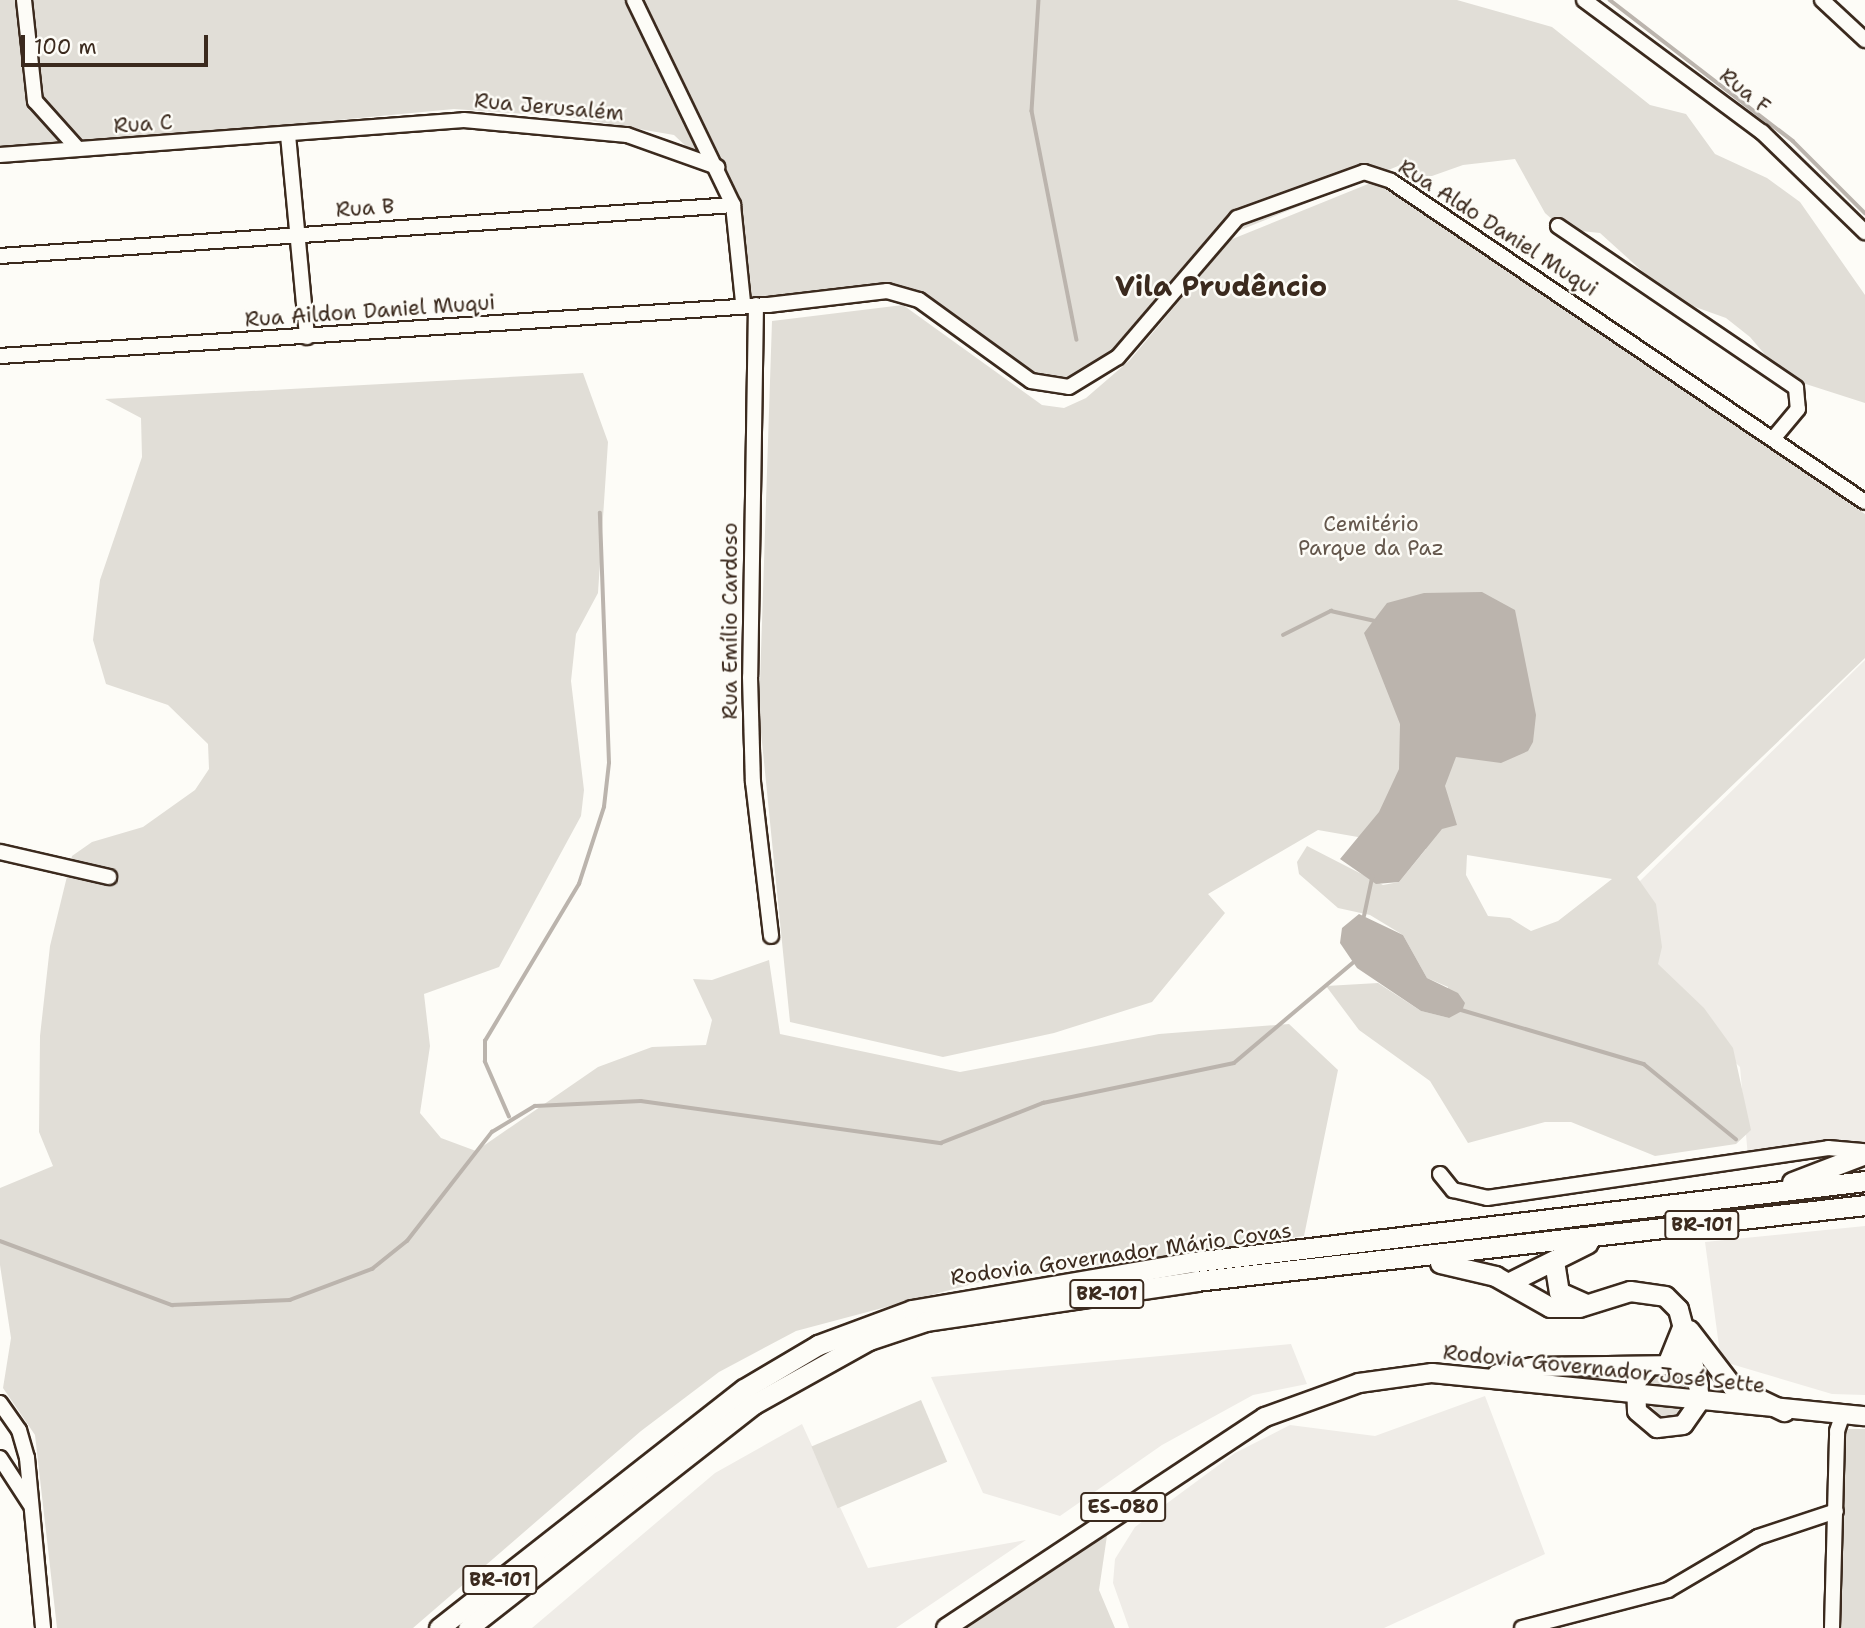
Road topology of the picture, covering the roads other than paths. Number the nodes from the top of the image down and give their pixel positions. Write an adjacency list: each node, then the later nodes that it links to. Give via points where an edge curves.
1 (24, 0): 7 (street, via 35,101)
2 (634, 0): 9 (street, Rua Emílio Cardoso)
3 (1584, 0): 12 (street, Rua F, via 1762,132)
4 (1822, 0): 5 (street)
5 (1865, 40)
6 (288, 135): 7 (street, Rua C); 9 (street, Rua Jerusalém, via 517,121 649,139); 13 (street)
7 (78, 149): 8 (street, Rua C)
8 (0, 155)
9 (717, 167): 10 (street, Rua Emílio Cardoso)
10 (733, 205): 13 (street, Rua B); 15 (street, Rua Emílio Cardoso)
11 (1558, 226): 18 (street, via 1796,388 1798,409)
12 (1865, 232)
13 (297, 234): 14 (street, Rua B); 16 (street)
14 (0, 256)
15 (750, 304): 16 (street, Rua Aildon Daniel Muqui); 18 (street, Rua Aldo Daniel Muqui, via 903,292 1031,381 1069,387 1118,357 1237,218 1364,172 1391,181); 22 (street, Rua Emílio Cardoso, via 753,782)
16 (307, 337): 17 (street, Rua Aildon Daniel Muqui)
17 (0, 356)
18 (1773, 439): 19 (street, Rua Aldo Daniel Muqui)
19 (1865, 502)
20 (0, 852): 21 (street)
21 (109, 877)
22 (771, 936)
23 (1828, 1148): 24 (street); 25 (street); 26 (street, via 1487,1198 1453,1190)
24 (1865, 1153): 25 (highway)
25 (1836, 1166): 28 (highway)
26 (1440, 1174)
27 (1865, 1181): 28 (highway, Rodovia Governador Mário Covas / BR-101)
28 (1747, 1195): 30 (highway, Rodovia Governador Mário Covas / BR-101)
29 (1865, 1205): 31 (highway, Rodovia Governador Mário Covas / BR-101)
30 (1647, 1208): 32 (highway, via 1630,1217 1494,1236); 52 (highway, Rodovia Governador Mário Covas / BR-101, via 1194,1262 912,1310 818,1345 744,1389)
31 (1598, 1237): 32 (highway, Rodovia Governador Mário Covas / BR-101); 34 (highway)
32 (1484, 1251): 33 (highway, Rodovia Governador Mário Covas / BR-101); 35 (highway)
33 (1408, 1259): 35 (highway); 53 (highway, Rodovia Governador Mário Covas / BR-101, via 1196,1281 926,1321 869,1340 709,1436)
34 (1554, 1261): 35 (highway); 36 (highway, via 1559,1292)
35 (1501, 1279): 36 (highway, via 1550,1307)
36 (1588, 1304): 37 (highway, via 1652,1291 1675,1304)
37 (1681, 1321): 38 (highway); 42 (highway); 45 (highway, via 1720,1376)
38 (1659, 1364): 39 (main road, via 1533,1367); 41 (main road); 42 (main road, via 1691,1373)
39 (1483, 1378): 40 (main road, Rodovia Governador José Sette / ES-080); 54 (main road, Rodovia Governador José Sette / ES-080, via 1395,1377 1285,1407)
40 (1567, 1385): 41 (main road, Rodovia Governador José Sette / ES-080); 44 (main road)
41 (1633, 1393): 42 (main road, Rodovia Governador José Sette / ES-080); 44 (main road)
42 (1698, 1400): 44 (main road, via 1671,1429 1657,1428); 45 (main road, Rodovia Governador José Sette)
43 (0, 1403): 50 (street, via 19,1430)
44 (1637, 1411)
45 (1784, 1411): 46 (main road, Rodovia Governador José Sette)
46 (1843, 1414): 47 (main road, Rodovia Governador José Sette); 49 (street, via 1837,1431)
47 (1865, 1416)
48 (0, 1458): 50 (street)
49 (1836, 1511): 55 (street, via 1758,1538 1668,1590); 56 (street)
50 (35, 1515): 51 (street)
51 (43, 1628)
52 (439, 1628)
53 (468, 1628)
54 (946, 1628)
55 (1522, 1628)
56 (1832, 1628)

